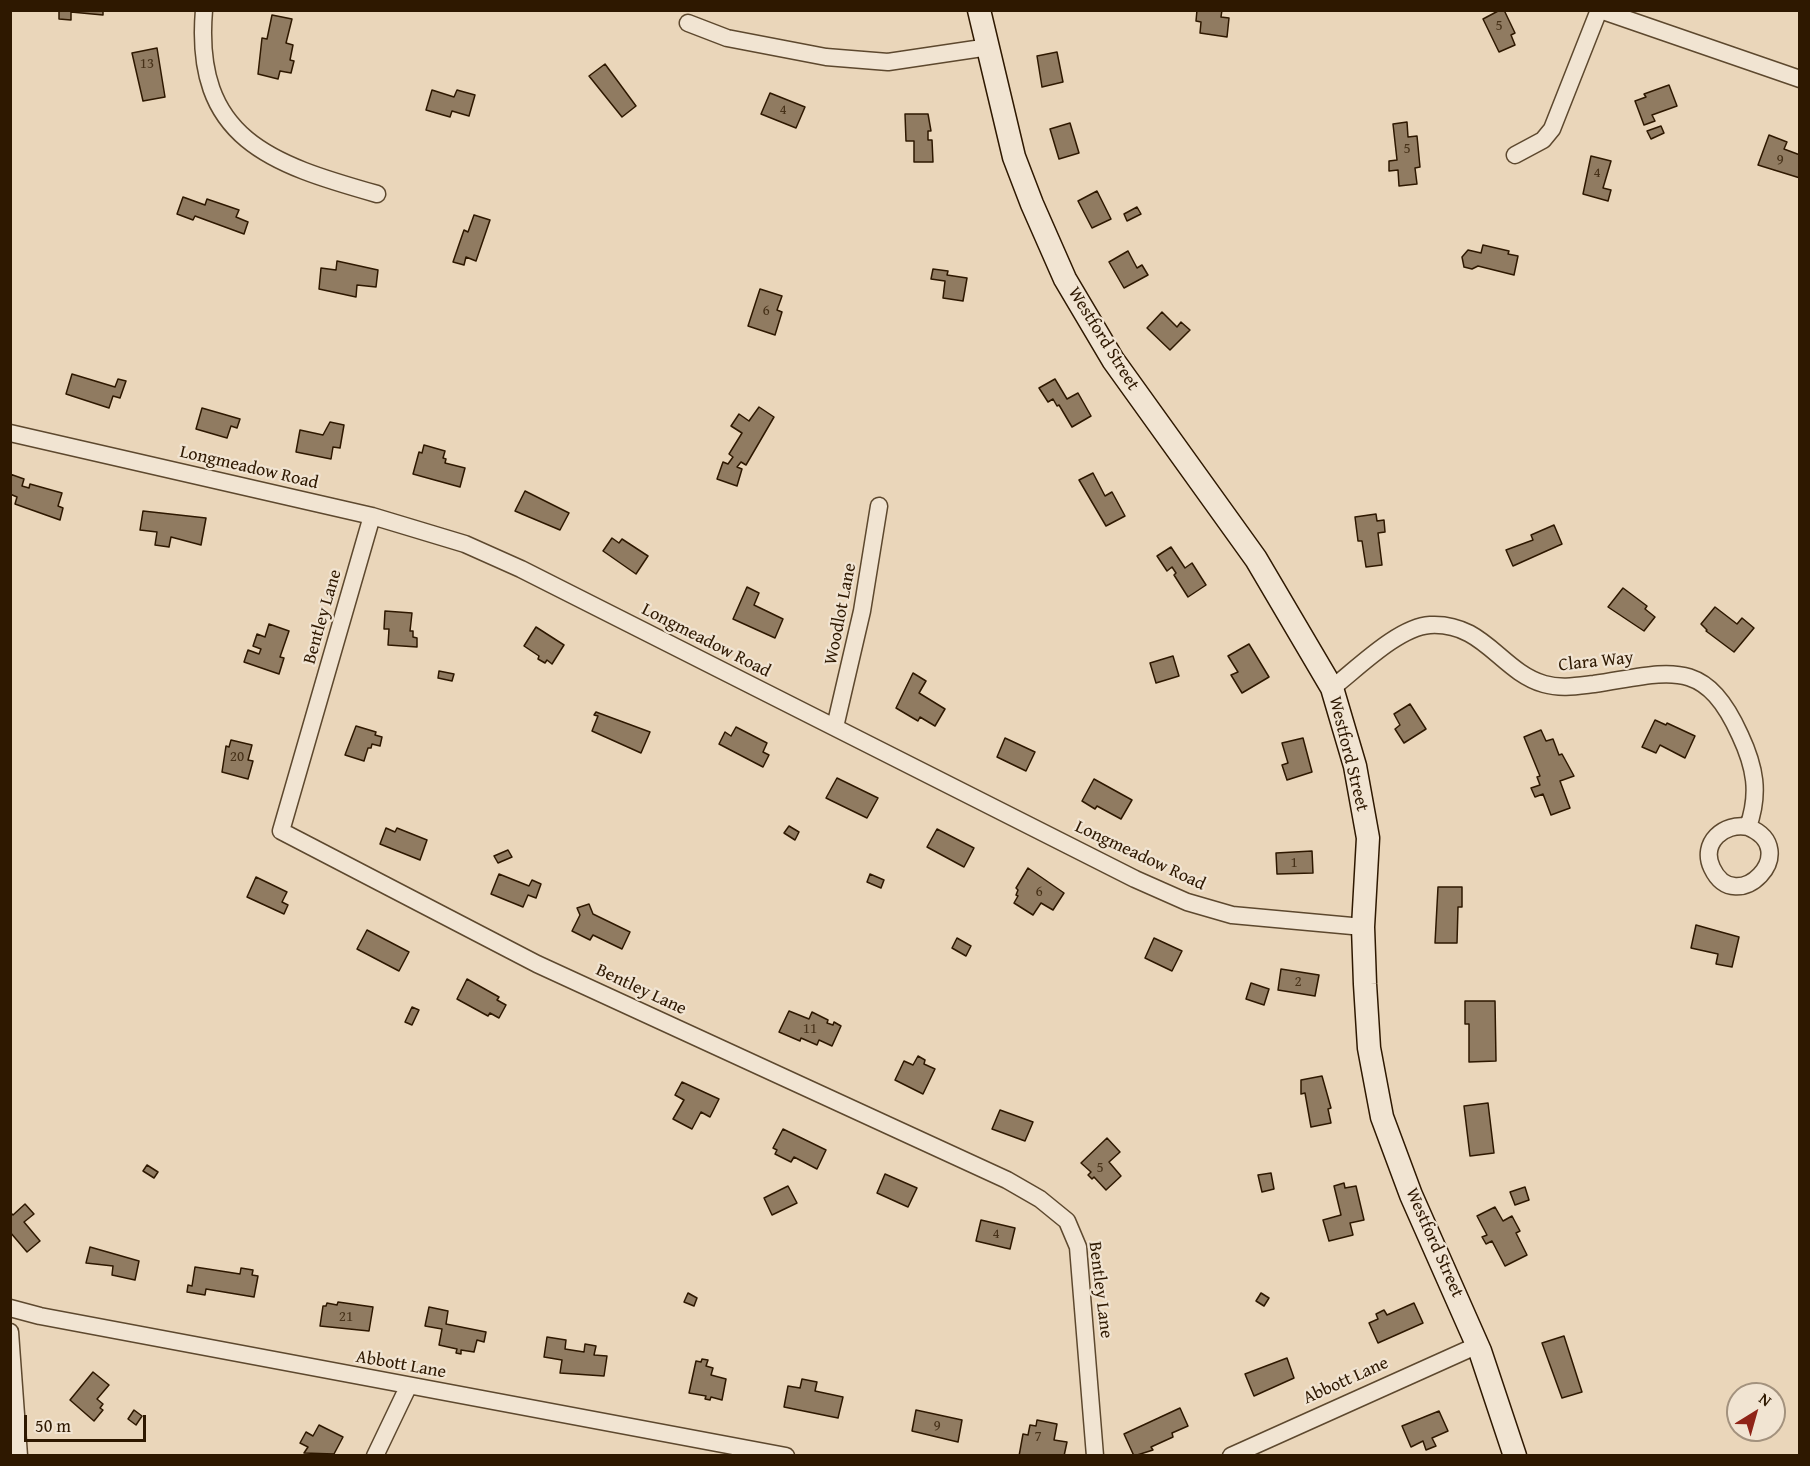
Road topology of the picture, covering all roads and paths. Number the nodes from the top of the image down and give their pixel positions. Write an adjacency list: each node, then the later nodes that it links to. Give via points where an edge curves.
1 (204, 10): 8 (street, via 204,69 219,109 242,135 271,157)
2 (979, 10): 5 (main road, Westford Street)
3 (1600, 10): 6 (street); 7 (street, via 1552,129 1543,140)
4 (688, 23): 5 (street, via 727,38 836,58 888,62)
5 (989, 46): 12 (main road, Westford Street, via 1014,157 1065,279 1113,360 1256,559)
6 (1800, 80)
7 (1515, 155)
8 (377, 194)
9 (10, 433): 11 (street, Longmeadow Road)
10 (879, 506): 13 (street, Woodlot Lane, via 862,611)
11 (372, 516): 13 (street, Longmeadow Road, via 465,544 521,569); 23 (street, Bentley Lane, via 281,831 537,964 1007,1180 1040,1199 1067,1221 1078,1247)
12 (1332, 688): 14 (street, Clara Way, via 1398,636 1429,625 1460,629 1475,636 1520,671 1554,686 1661,674 1692,677 1724,704 1749,754 1756,791); 15 (main road, Westford Street, via 1355,766 1368,838)
13 (835, 728): 15 (street, Longmeadow Road, via 1187,902 1232,915)
14 (1748, 827)
15 (1364, 927): 18 (main road, Westford Street, via 1369,1048 1382,1117 1411,1195)
16 (10, 1308): 19 (street, Abbott Lane)
17 (10, 1332): 20 (street)
18 (1478, 1345): 24 (street, Abbott Lane); 25 (main road, Westford Street)
19 (408, 1387): 21 (street); 22 (street, Abbott Lane)
20 (19, 1455)
21 (375, 1455)
22 (786, 1455)
23 (1095, 1455)
24 (1231, 1455)
25 (1515, 1455)

